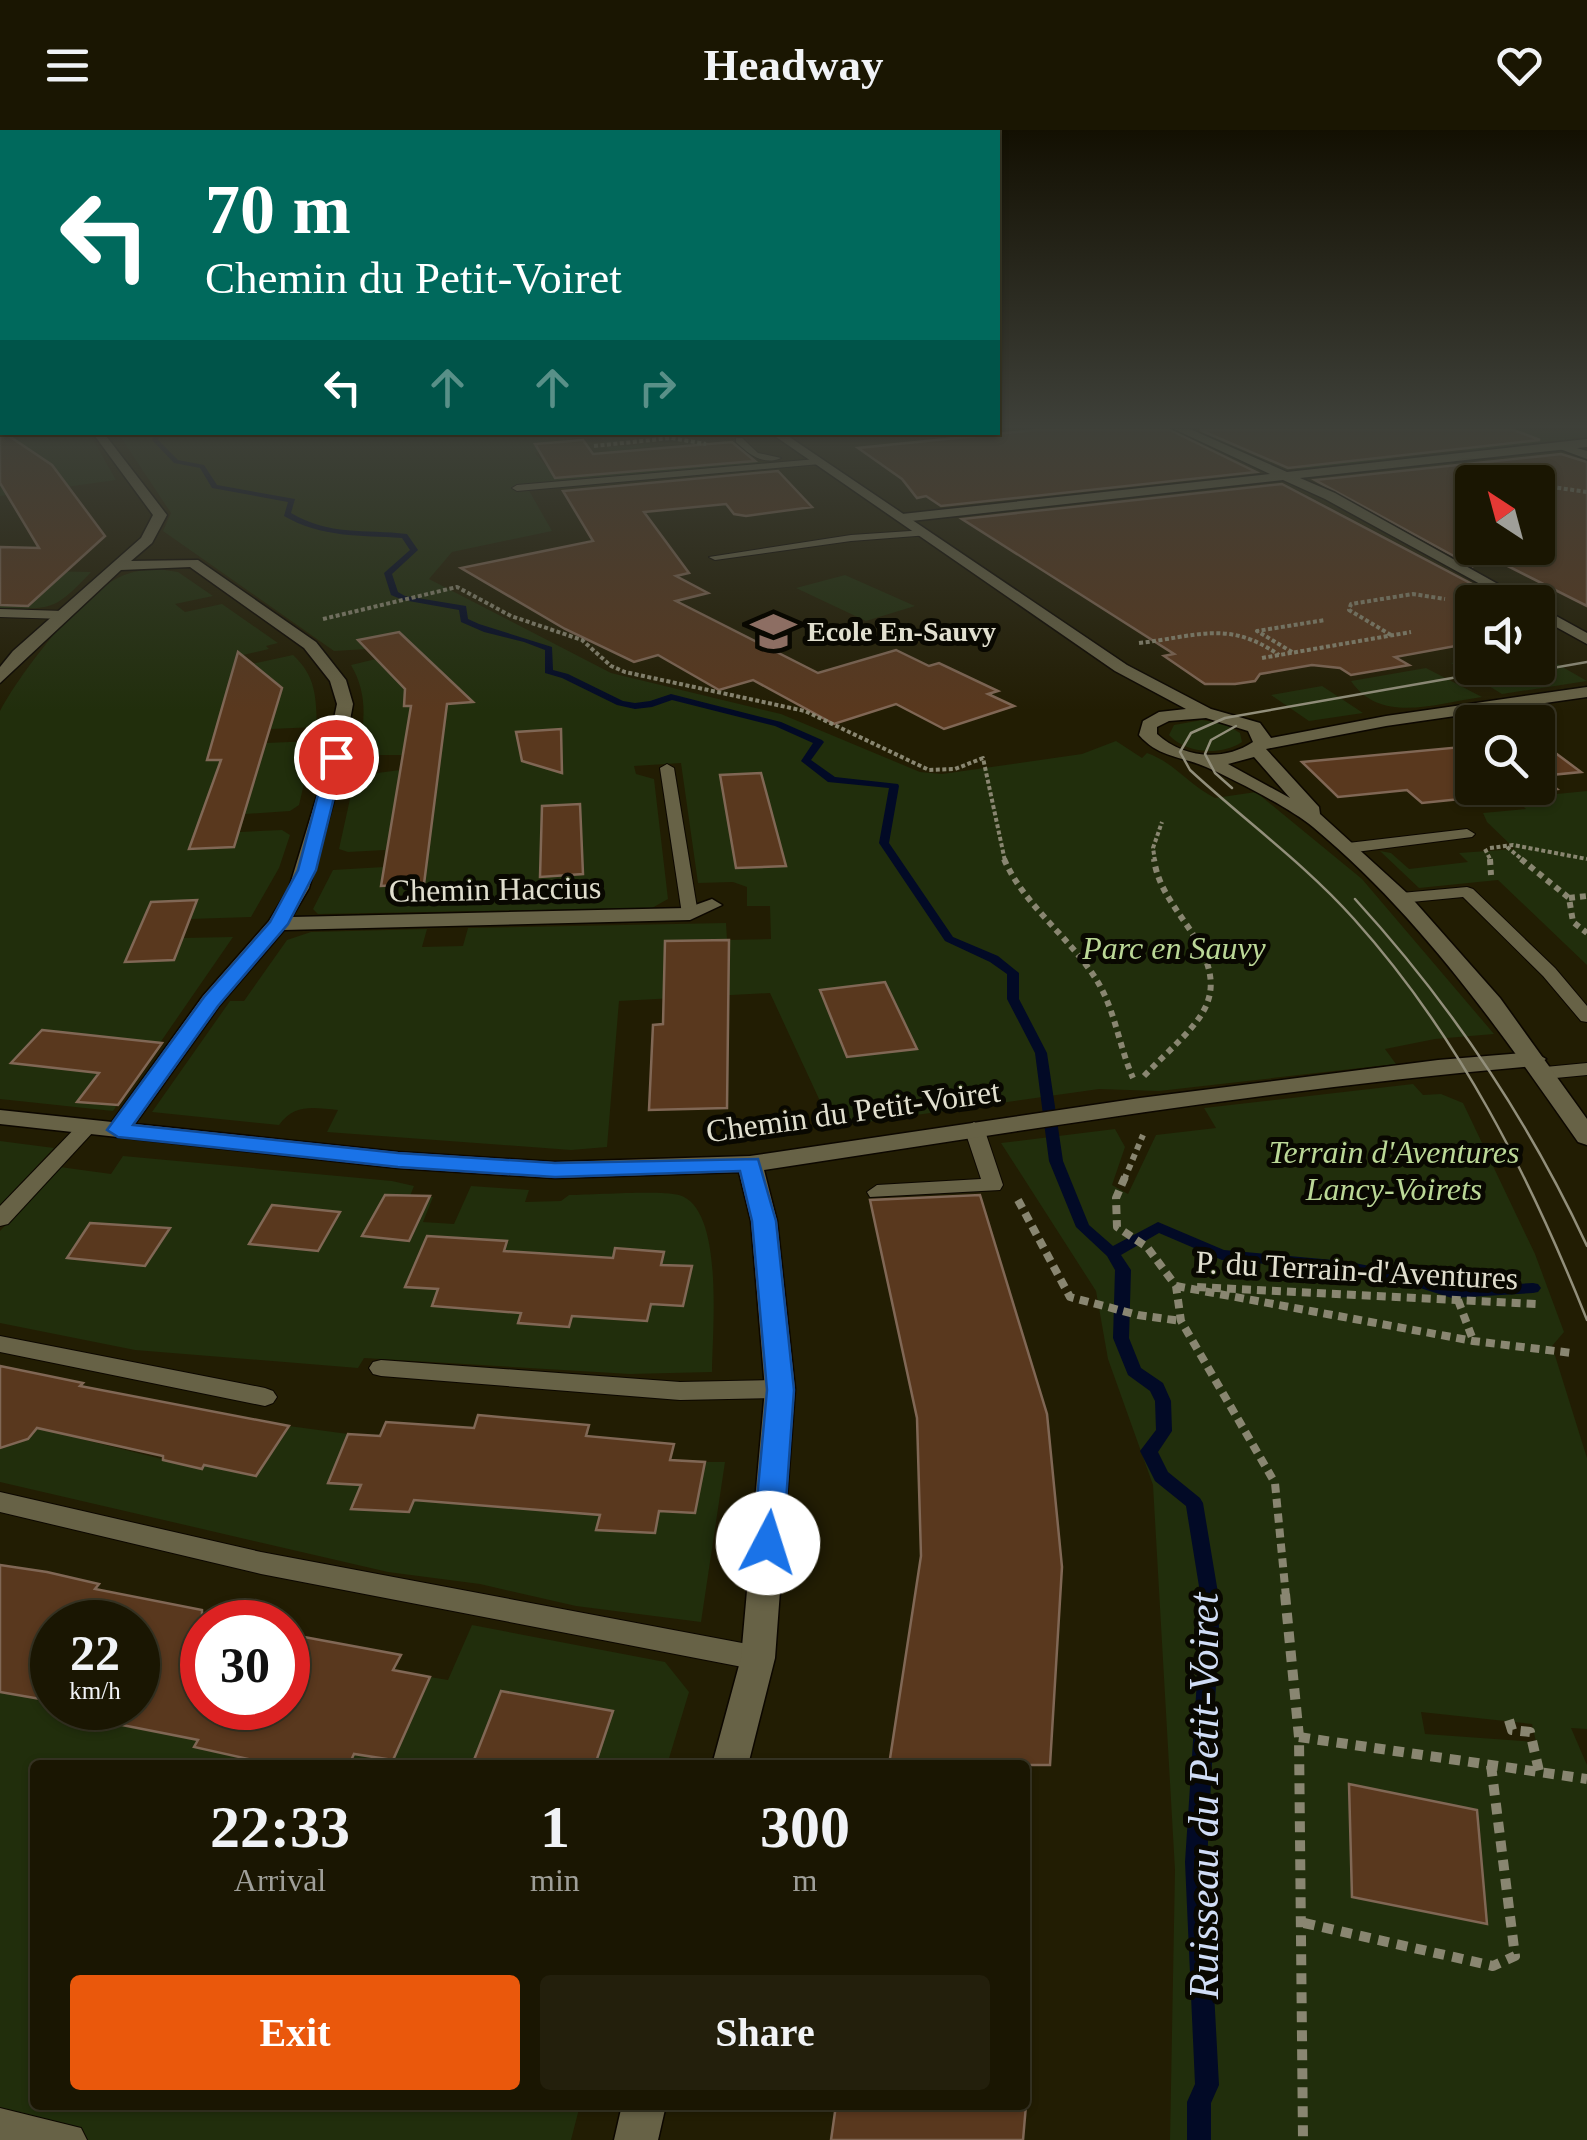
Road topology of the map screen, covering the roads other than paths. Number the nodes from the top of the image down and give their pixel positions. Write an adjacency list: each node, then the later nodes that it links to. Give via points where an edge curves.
1 (160, 523): 5 (street)
2 (909, 523): 4 (street)
3 (1376, 523): 9 (street)
4 (925, 533): 6 (lane); 14 (street)
5 (160, 545): 7 (street); 8 (street)
6 (716, 557)
7 (192, 564): 8 (street); 28 (street, via 326,661 342,690 343,727 307,870)
8 (120, 566): 11 (street)
9 (1493, 585)
10 (0, 613): 11 (lane)
11 (64, 614): 15 (street)
12 (1555, 620): 13 (street)
13 (1587, 639)
14 (1121, 668): 17 (street); 18 (street, via 1157,709)
15 (0, 678)
16 (1587, 692): 19 (street)
17 (1206, 713): 18 (street); 19 (street)
18 (1155, 720): 20 (street, via 1147,730 1153,742)
19 (1257, 741): 20 (street, via 1240,757); 22 (street)
20 (1205, 759): 22 (street)
21 (667, 768): 27 (lane)
22 (1317, 820): 24 (street)
23 (1467, 834): 24 (lane)
24 (1348, 848): 25 (street)
25 (1401, 898): 29 (lane, via 1467,892); 30 (street)
26 (712, 904): 27 (street, Chemin Haccius)
27 (690, 914): 28 (street, Chemin Haccius)
28 (278, 924): 35 (street, via 211,1001)
29 (1587, 1017)
30 (1540, 1066): 31 (lane); 33 (street, Chemin du Petit-Voiret, via 1425,1068); 36 (street)
31 (1587, 1069)
32 (0, 1117): 34 (street, Chemin du Petit-Voiret)
33 (985, 1126): 37 (street, Chemin du Petit-Voiret); 38 (lane, via 993,1185)
34 (87, 1127): 35 (street, Chemin du Petit-Voiret); 39 (lane)
35 (118, 1130): 37 (street, Chemin du Petit-Voiret, via 555,1170)
36 (1587, 1138)
37 (750, 1164): 42 (street, via 764,1221)
38 (877, 1192)
39 (0, 1219)
40 (0, 1344): 43 (lane)
41 (381, 1368): 42 (lane, via 680,1391)
42 (780, 1390): 45 (street)
43 (265, 1397)
44 (0, 1502): 45 (lane, via 261,1563)
45 (758, 1658): 46 (street)
46 (731, 1760)
47 (643, 2110): 50 (street)
48 (0, 2126): 49 (lane)
49 (69, 2140)
50 (636, 2140)

